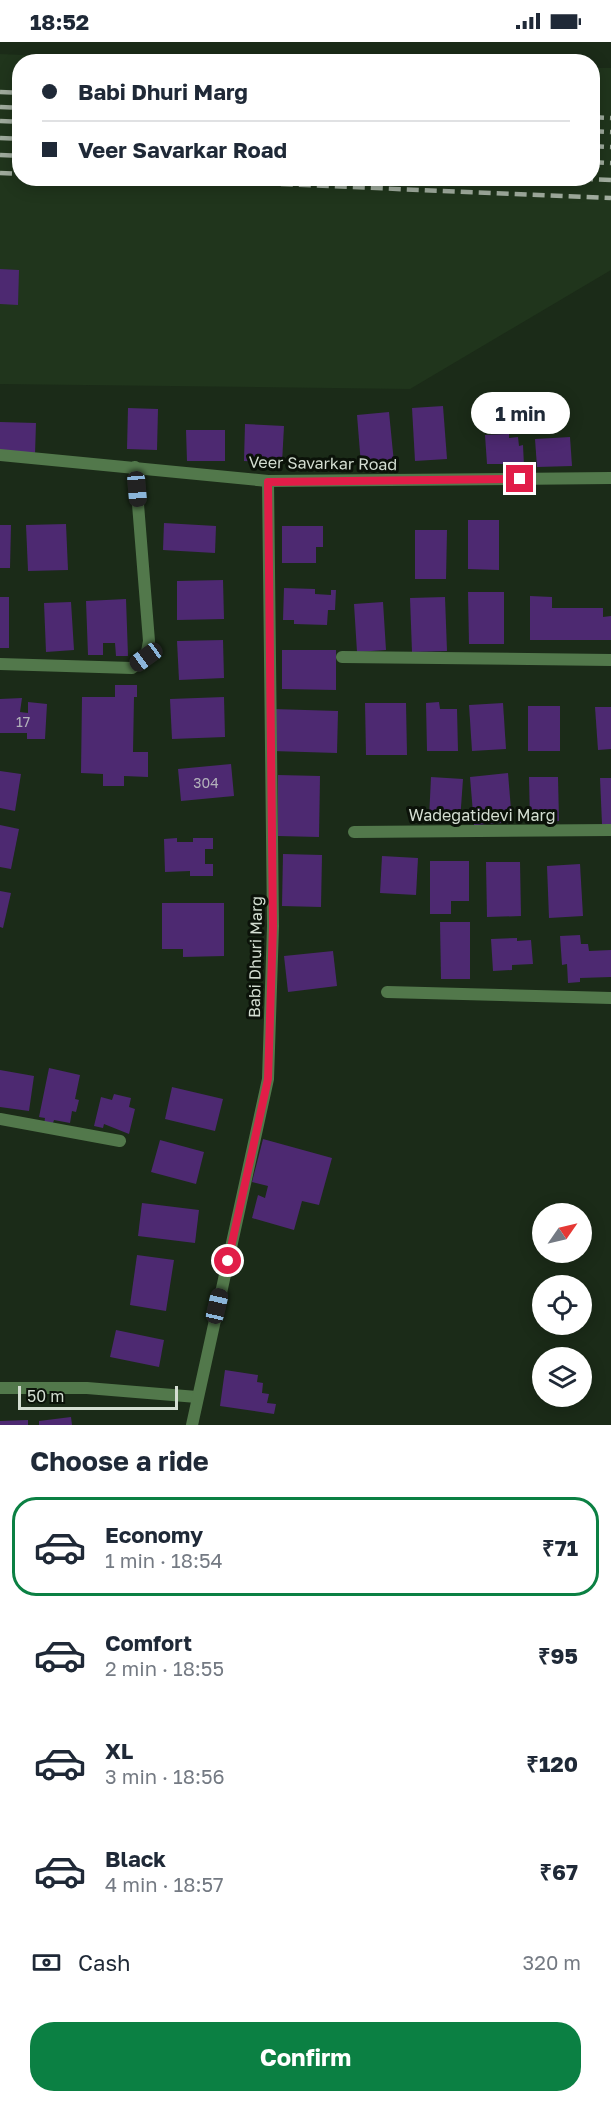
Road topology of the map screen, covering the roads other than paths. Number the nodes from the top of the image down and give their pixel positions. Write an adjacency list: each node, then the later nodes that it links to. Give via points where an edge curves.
1 (0, 455): 2 (street, Veer Savarkar Road)
2 (135, 467): 4 (street, Veer Savarkar Road); 7 (street, via 149,641 146,657 132,668)
3 (611, 478): 4 (street, Veer Savarkar Road)
4 (268, 482): 15 (street, Babi Dhuri Marg, via 273,926 268,1079)
5 (342, 657): 6 (street)
6 (611, 660)
7 (0, 664)
8 (611, 830): 9 (street, Wadegatidevi Marg)
9 (354, 832)
10 (387, 992): 11 (street)
11 (611, 998)
12 (0, 1119): 13 (street)
13 (120, 1141)
14 (0, 1388): 15 (street, via 87,1388)
15 (197, 1397): 16 (street, Babi Dhuri Marg)
16 (192, 1425)

